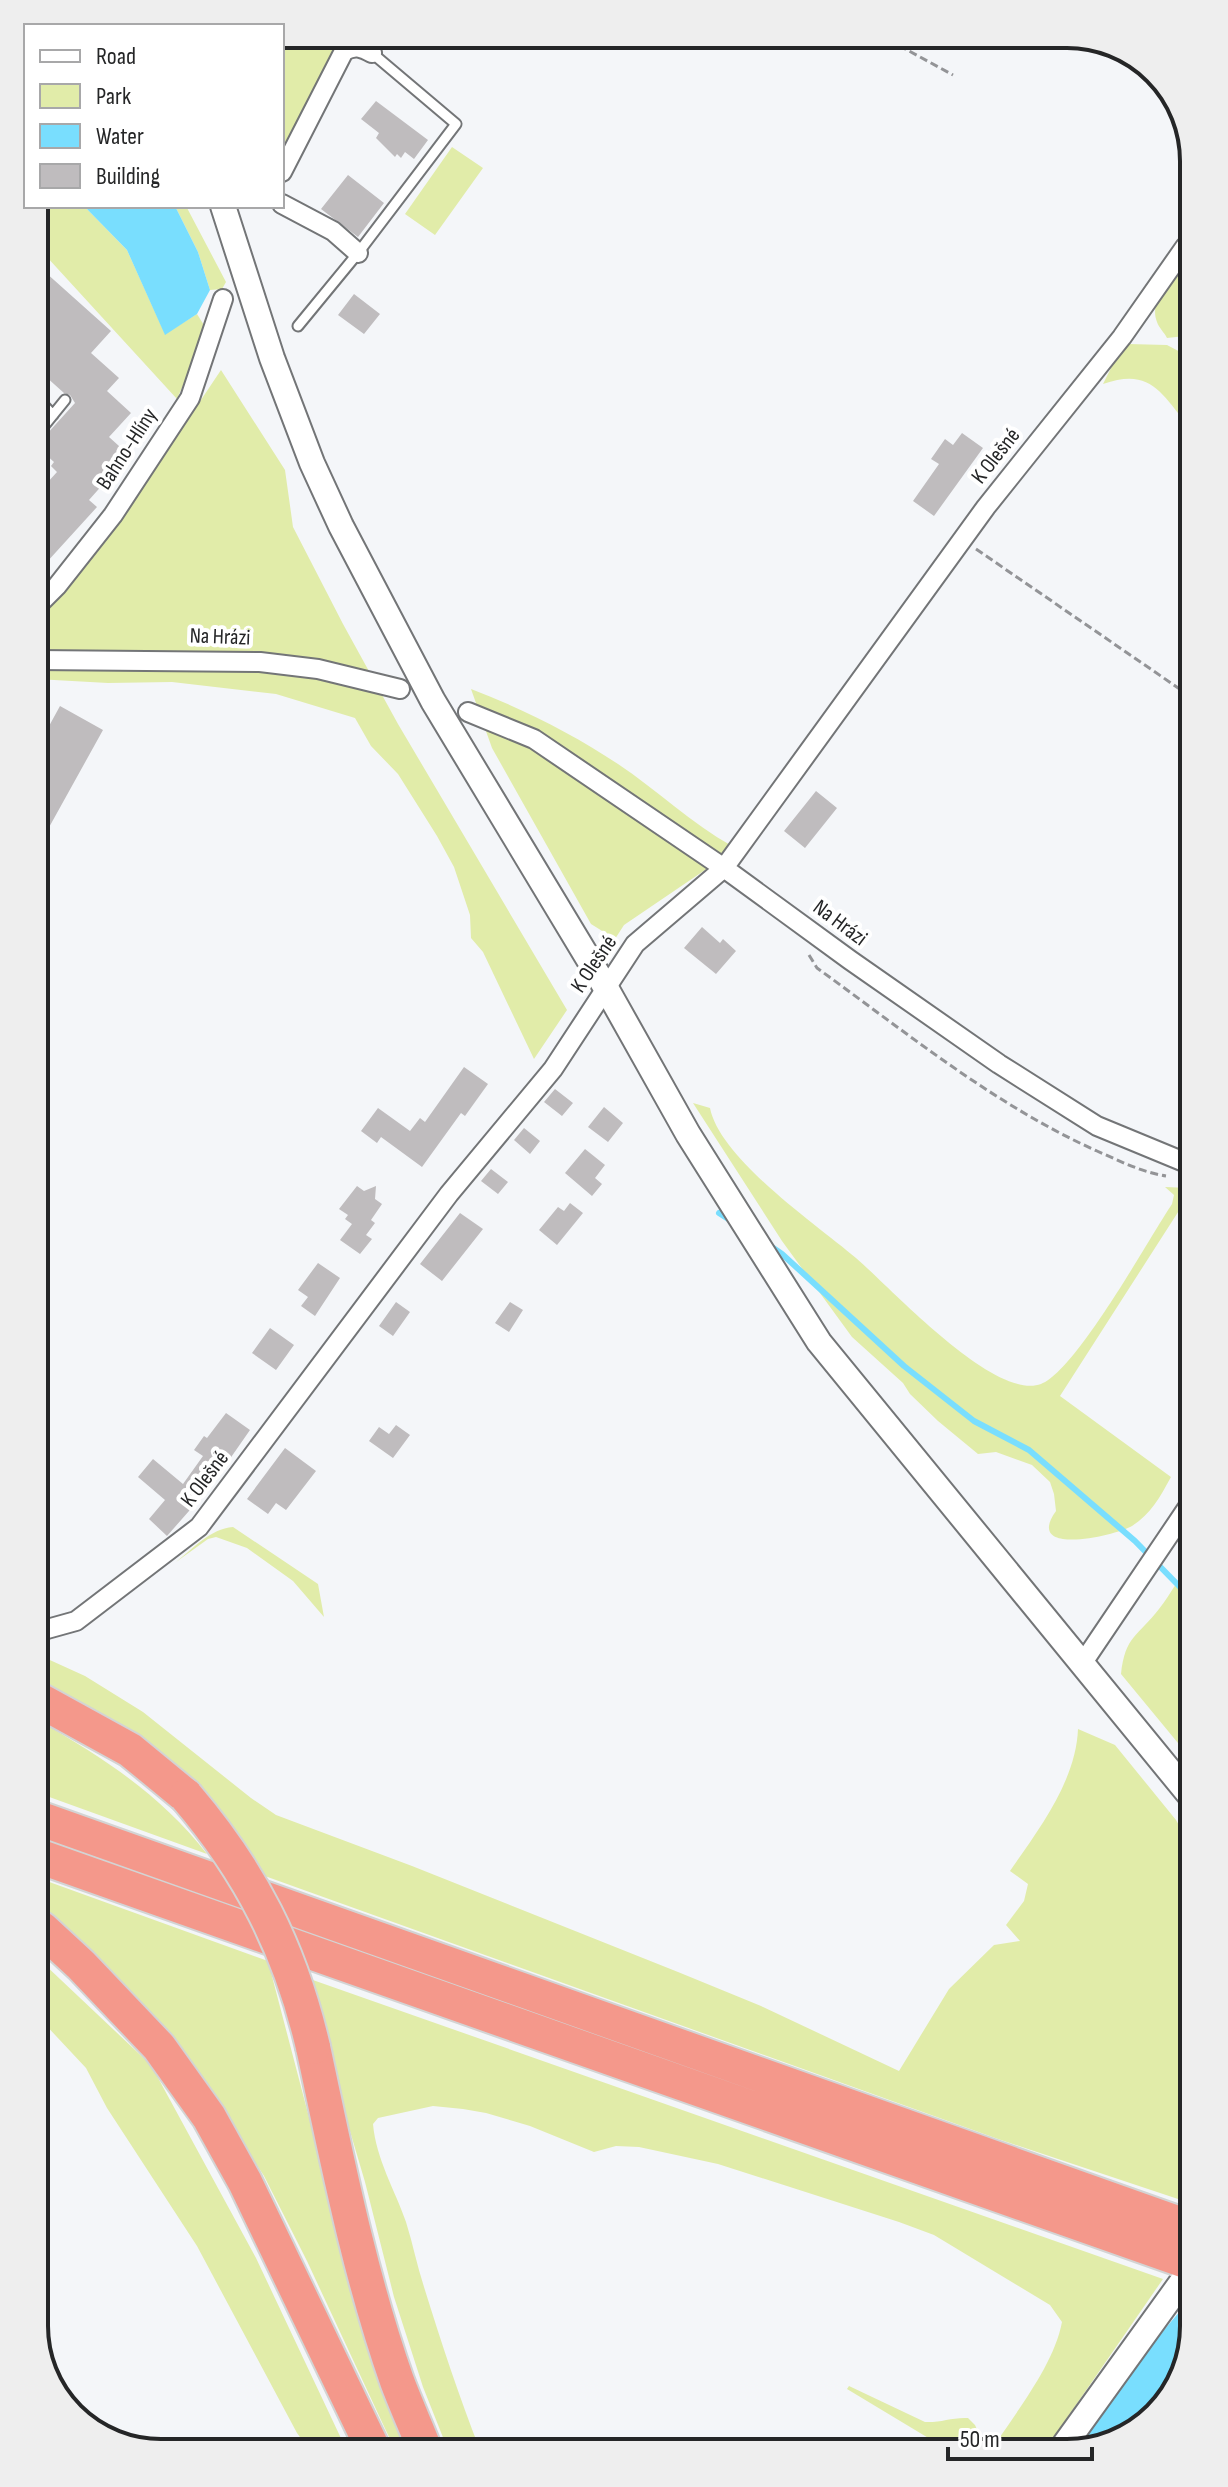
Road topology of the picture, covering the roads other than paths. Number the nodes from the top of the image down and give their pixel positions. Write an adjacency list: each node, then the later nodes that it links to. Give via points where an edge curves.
1 (349, 48): 4 (street)
2 (364, 48): 3 (street)
3 (372, 53): 7 (lane, via 456,124)
4 (284, 168)
5 (284, 205): 7 (street, via 333,231)
6 (224, 208): 20 (street, via 272,358 341,526 433,701)
7 (358, 253): 10 (lane)
8 (1180, 254): 19 (street, K Olešné)
9 (223, 299): 15 (street, Bahno-Hlíny, via 190,398 113,515)
10 (298, 326)
11 (65, 400): 13 (lane)
12 (48, 410): 13 (lane)
13 (53, 415): 14 (lane)
14 (48, 421)
15 (48, 595)
16 (48, 660): 17 (street, Na Hrázi, via 260,662 318,669)
17 (400, 689)
18 (468, 712): 19 (street, Na Hrázi, via 534,739)
19 (724, 868): 20 (street, K Olešné, via 635,944); 21 (street, Na Hrázi, via 1012,1072 1097,1126)
20 (606, 988): 23 (street, K Olešné, via 553,1069 449,1194 199,1527 76,1621); 24 (street, via 688,1134 819,1342)
21 (1180, 1160)
22 (1180, 1520): 24 (street)
23 (48, 1629)
24 (1082, 1664): 26 (street)
25 (48, 1705): 34 (highway, bridge, via 130,1750 186,1796 230,1852 267,1913 294,1978 313,2047 371,2298)
26 (1180, 1783)
27 (48, 1821): 30 (highway)
28 (48, 1859): 31 (highway)
29 (48, 1935): 33 (highway, via 159,2047 209,2117)
30 (1180, 2224)
31 (1180, 2260)
32 (1180, 2271): 35 (street)
33 (368, 2439)
34 (421, 2439)
35 (1068, 2439)

